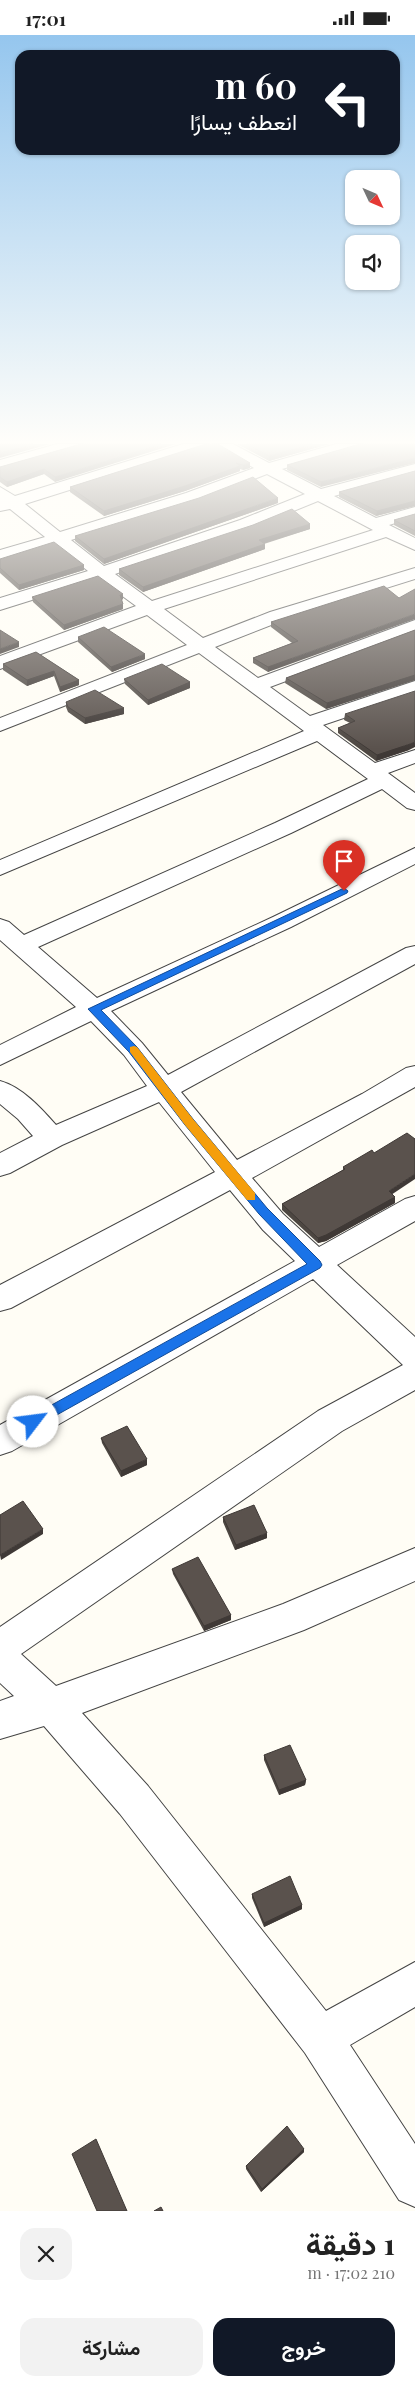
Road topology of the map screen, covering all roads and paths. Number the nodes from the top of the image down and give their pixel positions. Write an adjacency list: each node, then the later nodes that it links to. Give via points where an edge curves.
1 (32, 546): 5 (street)
2 (69, 546): 6 (street)
3 (181, 546): 6 (street)
4 (334, 546): 9 (street, via 263,573)
5 (0, 556)
6 (101, 572): 8 (street); 9 (street)
7 (415, 573): 11 (street, via 301,608)
8 (0, 604)
9 (149, 608): 11 (street); 12 (street)
10 (415, 626): 13 (street)
11 (200, 645): 13 (street); 15 (street)
12 (0, 663)
13 (254, 686): 16 (street)
14 (415, 687): 16 (street)
15 (0, 725)
16 (312, 729): 18 (street); 21 (street)
17 (415, 756): 18 (street)
18 (377, 776): 19 (street); 23 (street, via 274,833)
19 (415, 803)
20 (415, 855): 25 (street, via 282,922)
21 (0, 868)
22 (0, 927): 23 (street)
23 (20, 945): 25 (street)
24 (415, 954): 28 (street)
25 (94, 1009): 26 (street); 28 (street, via 133,1049)
26 (0, 1056)
27 (415, 1075): 32 (street)
28 (164, 1089): 30 (street); 32 (street)
29 (0, 1090): 30 (street)
30 (52, 1137): 31 (street)
31 (0, 1165)
32 (232, 1175): 34 (street, via 273,1223); 35 (street)
33 (415, 1207): 34 (street)
34 (316, 1265): 36 (street); 38 (street)
35 (0, 1299)
36 (415, 1357)
37 (415, 1375): 40 (street, via 330,1421)
38 (0, 1441)
39 (415, 1564): 42 (street, via 291,1618)
40 (0, 1649)
41 (0, 1659): 42 (street)
42 (51, 1706): 43 (street); 45 (street, via 134,1800)
43 (0, 1720)
44 (415, 1983): 45 (street)
45 (320, 2038): 46 (street)
46 (415, 2184)

